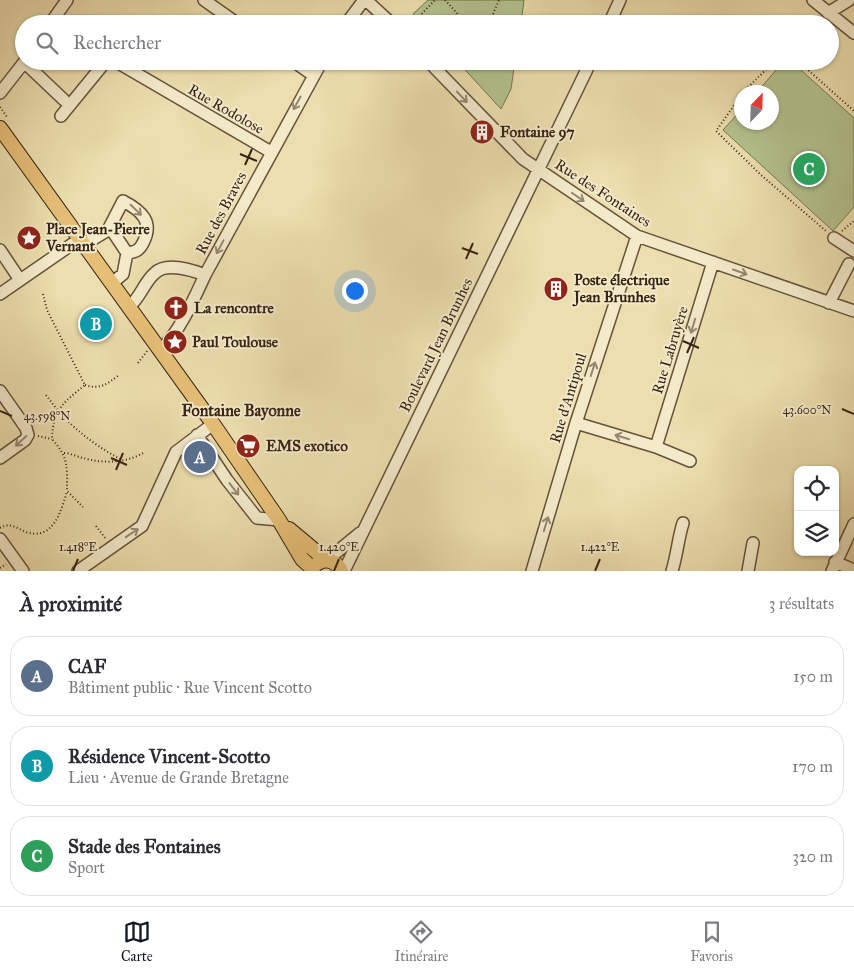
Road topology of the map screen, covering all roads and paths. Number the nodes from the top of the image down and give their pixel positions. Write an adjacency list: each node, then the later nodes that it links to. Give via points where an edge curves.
1 (67, 0): 11 (street)
2 (204, 0): 12 (street)
3 (365, 0): 13 (street); 14 (street)
4 (435, 0): 15 (path)
5 (445, 0): 16 (path)
6 (499, 0): 17 (path)
7 (620, 0): 18 (street)
8 (813, 0): 10 (street)
9 (849, 0): 10 (street)
10 (828, 13): 19 (street)
11 (56, 15)
12 (225, 15)
13 (353, 15)
14 (382, 15)
15 (422, 15)
16 (459, 15)
17 (492, 15)
18 (613, 15)
19 (830, 15)
20 (839, 22): 21 (street)
21 (854, 34)
22 (18, 70): 34 (street)
23 (32, 70): 35 (street)
24 (99, 70): 39 (street)
25 (131, 70): 41 (street, Rue Rodolose)
26 (306, 70): 32 (street)
27 (316, 70): 32 (street, Rue des Braves)
28 (437, 70): 42 (street, Rue des Fontaines, one-way to 42, via 523,159)
29 (587, 70): 42 (street, Boulevard Jean Brunhes)
30 (766, 70): 33 (path)
31 (808, 70): 38 (path)
32 (313, 75): 41 (street, Rue des Braves, one-way to 41)
33 (750, 85)
34 (0, 93)
35 (64, 100)
36 (734, 105): 46 (path, via 716,131)
37 (0, 107): 40 (path)
38 (854, 111)
39 (61, 116)
40 (3, 123): 47 (main road)
41 (271, 152): 52 (street, Rue des Braves, one-way to 52)
42 (538, 169): 45 (street, Rue des Fontaines, one-way to 45); 85 (street, Boulevard Jean Brunhes)
43 (854, 221): 46 (path)
44 (108, 230): 47 (street); 49 (street, via 113,232); 49 (street, one-way to 49, via 123,201 136,208 149,226 149,232 141,248)
45 (637, 236): 51 (street, Rue des Fontaines); 67 (street, Rue d'Antipoul, one-way to 45)
46 (834, 238): 50 (street)
47 (83, 241): 53 (street); 54 (main road)
48 (0, 250): 53 (street)
49 (127, 253): 54 (street, via 123,274)
50 (853, 257): 57 (street)
51 (713, 262): 57 (street, Rue des Fontaines, one-way to 57); 72 (street, Rue Labruyère, one-way to 72)
52 (205, 275): 58 (street, Rue des Braves, via 162,268); 60 (street, Rue des Braves, via 170,342)
53 (20, 280): 55 (street)
54 (112, 283): 58 (main road)
55 (0, 294)
56 (43, 294): 63 (path, via 51,319)
57 (829, 303): 59 (street, Rue des Fontaines)
58 (129, 307): 60 (main road)
59 (854, 311)
60 (155, 350): 61 (path); 68 (main road)
61 (138, 363)
62 (119, 375): 63 (path, via 95,389)
63 (85, 386): 66 (path)
64 (0, 391): 69 (street)
65 (46, 395): 66 (path)
66 (57, 410): 71 (path); 76 (path, via 72,428)
67 (576, 423): 72 (street, one-way to 67); 96 (street, Rue d'Antipoul, one-way to 67)
68 (213, 424): 70 (street); 80 (main road)
69 (28, 435): 71 (path); 75 (street, one-way to 75)
70 (197, 435): 80 (street, one-way to 80, via 257,518); 88 (street, one-way to 70, via 142,526 176,452)
71 (52, 439): 74 (path)
72 (656, 447): 77 (street)
73 (146, 452): 76 (path, via 133,459)
74 (64, 453): 76 (path, via 100,462); 78 (path)
75 (0, 458)
76 (122, 460)
77 (690, 461)
78 (67, 491): 79 (path); 84 (path, via 61,512 48,530 37,534 8,525)
79 (83, 507)
80 (279, 520): 89 (main road); 91 (main road)
81 (683, 523): 97 (street)
82 (854, 524): 90 (street)
83 (96, 526): 88 (path)
84 (0, 528)
85 (360, 533): 89 (street, Boulevard Jean Brunhes); 95 (street, Boulevard Jean Brunhes, via 349,563)
86 (0, 539): 93 (street)
87 (753, 543): 98 (street)
88 (111, 547): 94 (street)
89 (327, 560): 91 (main road, via 319,562); 95 (main road)
90 (834, 567): 92 (street)
91 (312, 570)
92 (854, 570)
93 (23, 571)
94 (78, 571)
95 (342, 571)
96 (532, 571)
97 (672, 571)
98 (748, 571)

